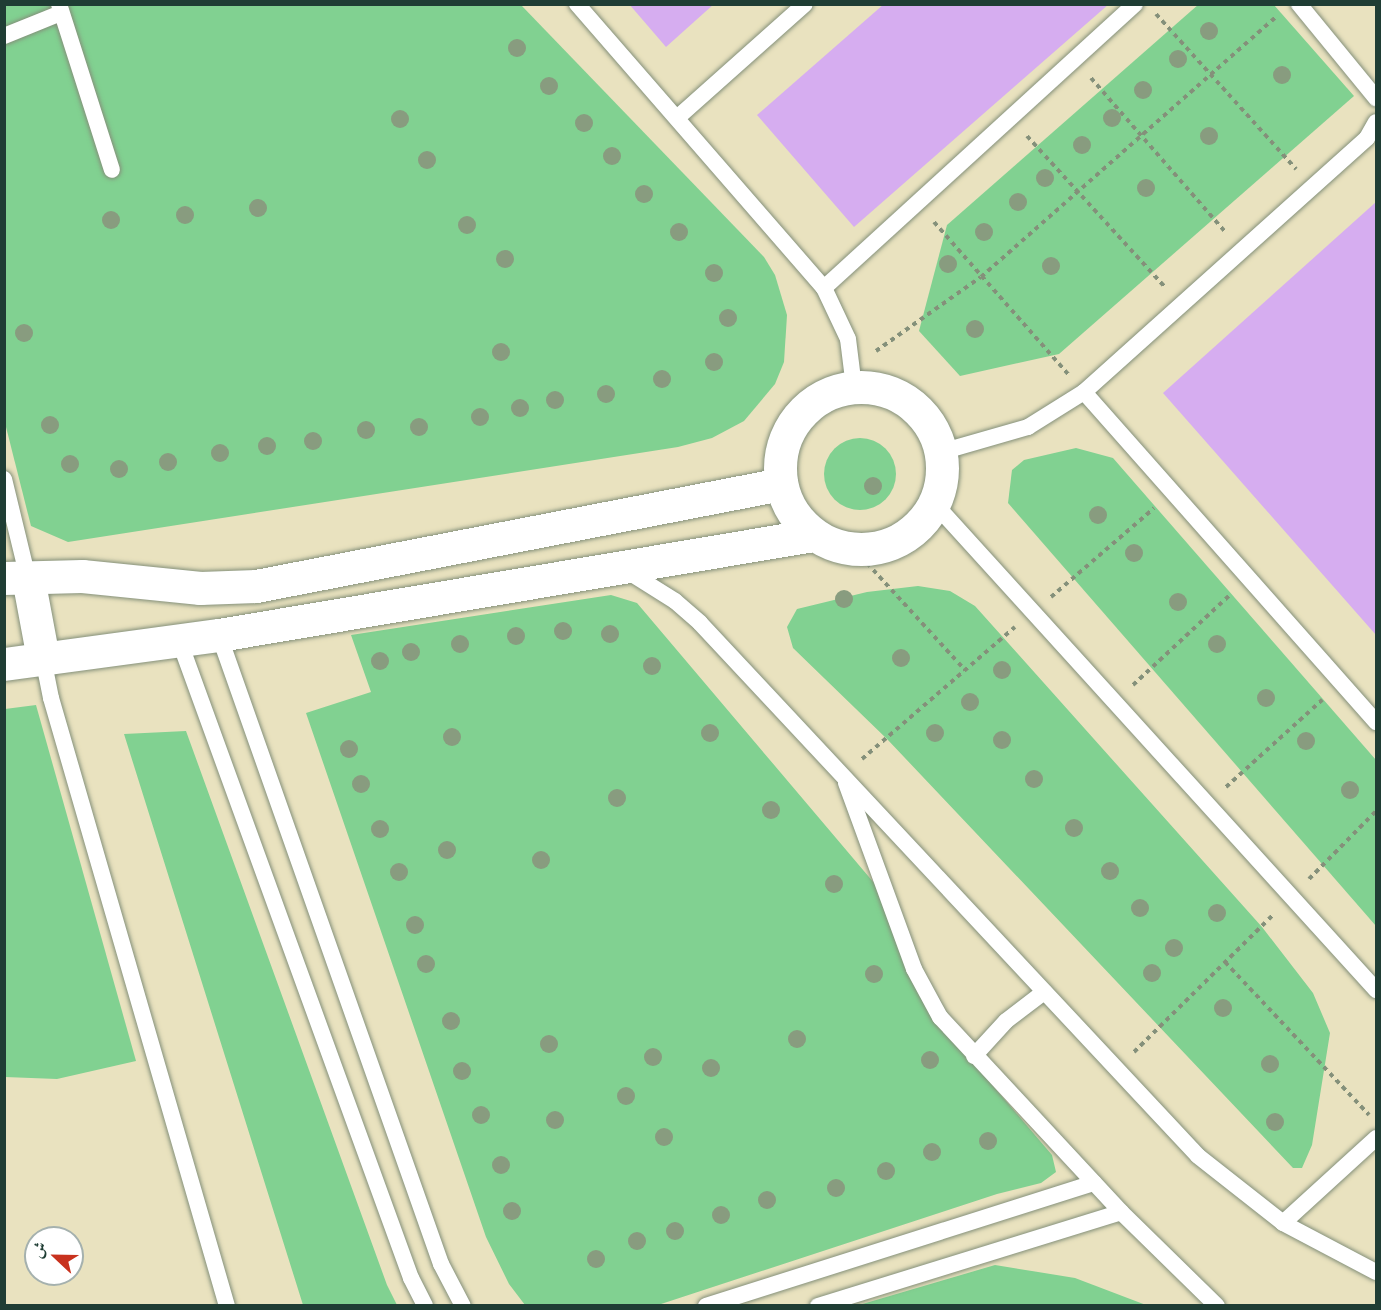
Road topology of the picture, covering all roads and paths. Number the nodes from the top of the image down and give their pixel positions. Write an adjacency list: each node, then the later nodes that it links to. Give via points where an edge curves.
1 (577, 4): 12 (lane)
2 (805, 4): 12 (lane)
3 (1135, 4): 9 (lane)
4 (1148, 4): 10 (path)
5 (1299, 4): 11 (lane)
6 (60, 9): 8 (lane); 16 (lane)
7 (1282, 12): 10 (path)
8 (4, 36)
9 (1075, 59): 13 (lane); 15 (path)
10 (1212, 76): 15 (path); 17 (path)
11 (1377, 98)
12 (677, 118): 22 (lane)
13 (1011, 118): 18 (path); 19 (lane)
14 (1377, 122): 17 (lane, via 1367,138)
15 (1141, 136): 18 (path); 20 (path)
16 (112, 170)
17 (1312, 187): 20 (lane)
18 (1078, 192): 21 (path); 23 (path)
19 (917, 203): 21 (path); 22 (lane)
20 (1241, 251): 23 (lane)
21 (981, 277): 24 (path); 25 (path)
22 (824, 288): 24 (lane, via 848,339)
23 (1181, 304): 25 (lane)
24 (853, 377): 26 (street, via 910,402 924,416); 28 (street, via 795,419 784,439)
25 (1084, 392): 26 (lane, via 1028,427); 29 (lane)
26 (941, 452): 30 (street, via 940,487)
27 (4, 479): 34 (lane)
28 (781, 484): 31 (street, via 798,520); 34 (street, via 256,586 200,588 103,578)
29 (1173, 492): 35 (lane); 36 (path)
30 (934, 503): 32 (street, via 921,524 901,539 879,548); 36 (lane)
31 (813, 535): 32 (street); 33 (street)
32 (855, 550): 41 (path)
33 (619, 567): 37 (street); 45 (lane, via 648,582 700,623)
34 (10, 578): 39 (street)
35 (1249, 578): 42 (lane); 43 (path)
36 (1034, 612): 41 (path); 43 (lane)
37 (219, 635): 38 (street); 62 (lane, via 441,1264)
38 (179, 640): 39 (street); 61 (lane, via 411,1278)
39 (43, 658): 40 (street); 60 (lane, via 51,698)
40 (4, 664)
41 (965, 670): 45 (path)
42 (1341, 682): 44 (lane); 46 (path)
43 (1115, 702): 46 (lane)
44 (1377, 722)
45 (843, 776): 51 (lane); 52 (lane, via 918,978 939,1017)
46 (1208, 804): 48 (lane)
47 (1377, 811): 48 (path)
48 (1291, 896): 49 (path); 50 (lane)
49 (1226, 962): 53 (path); 54 (path)
50 (1377, 990)
51 (1044, 992): 52 (lane, via 1006,1021); 53 (lane)
52 (974, 1056): 56 (lane)
53 (1117, 1070): 58 (lane, via 1198,1156)
54 (1377, 1123)
55 (1377, 1138): 58 (lane)
56 (1094, 1183): 57 (lane); 63 (lane)
57 (1121, 1212): 64 (lane); 65 (lane)
58 (1283, 1224): 59 (lane)
59 (1377, 1272)
60 (227, 1305)
61 (425, 1305)
62 (463, 1305)
63 (706, 1305)
64 (818, 1305)
65 (1217, 1305)

